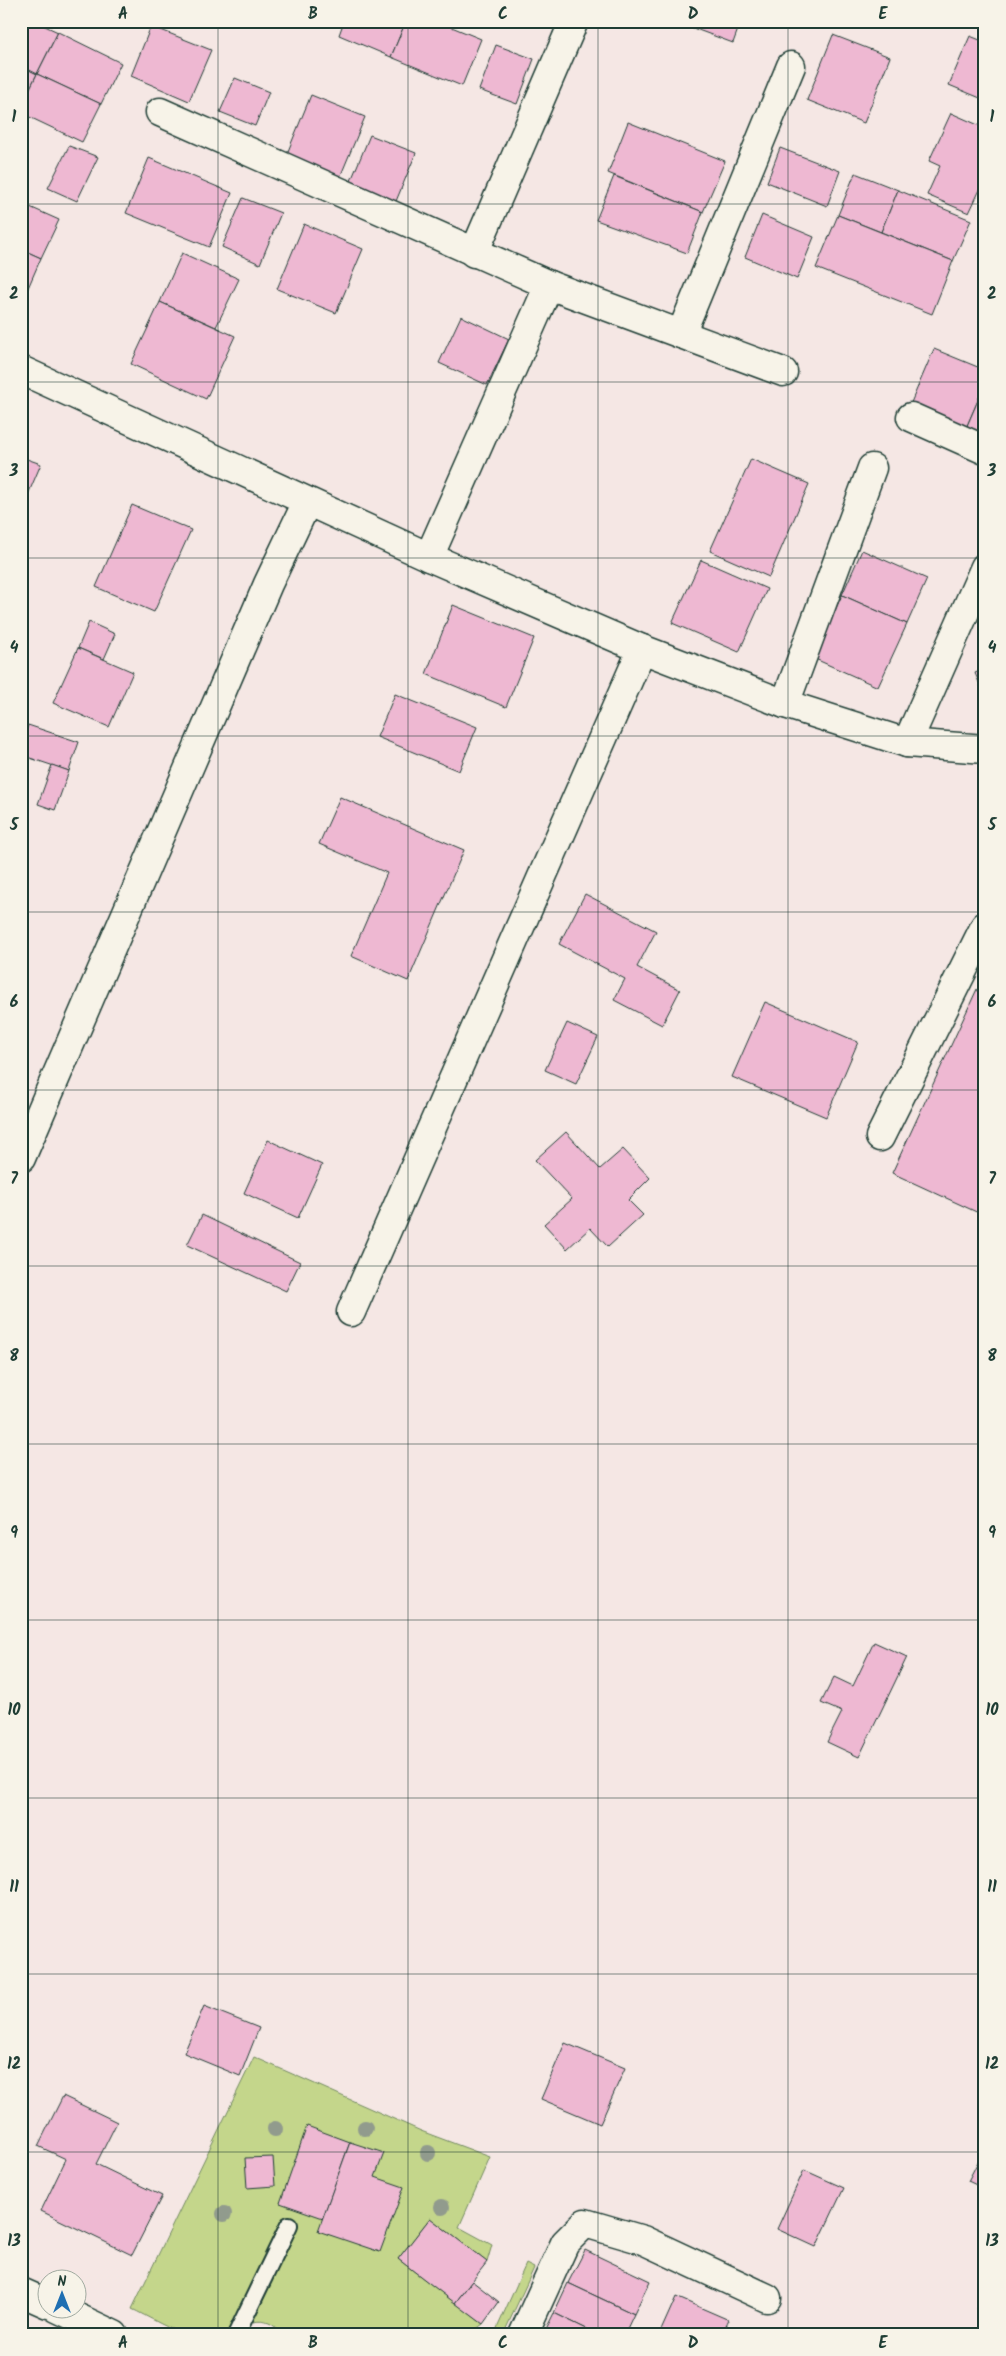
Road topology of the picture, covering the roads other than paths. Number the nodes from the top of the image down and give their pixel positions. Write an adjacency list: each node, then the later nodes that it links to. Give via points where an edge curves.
1 (574, 21): 4 (street)
2 (791, 66): 6 (street)
3 (160, 112): 4 (street)
4 (474, 253): 5 (street)
5 (549, 285): 6 (street); 13 (street)
6 (682, 334): 8 (street)
7 (21, 370): 12 (street)
8 (784, 372)
9 (911, 417): 10 (street)
10 (985, 450)
11 (872, 468): 16 (street)
12 (307, 502): 13 (street); 21 (street, via 264,593)
13 (429, 557): 15 (street)
14 (985, 567): 17 (street)
15 (642, 649): 16 (street); 22 (street)
16 (785, 704): 17 (street)
17 (908, 743): 18 (street)
18 (985, 749)
19 (985, 926): 20 (street)
20 (880, 1137)
21 (21, 1158)
22 (351, 1312)
23 (289, 2225): 29 (lane)
24 (21, 2292): 26 (street)
25 (767, 2298): 30 (street, via 643,2240 585,2223 565,2243)
26 (38, 2300)
27 (79, 2318): 28 (street)
28 (114, 2335)
29 (236, 2335)
30 (523, 2335)

